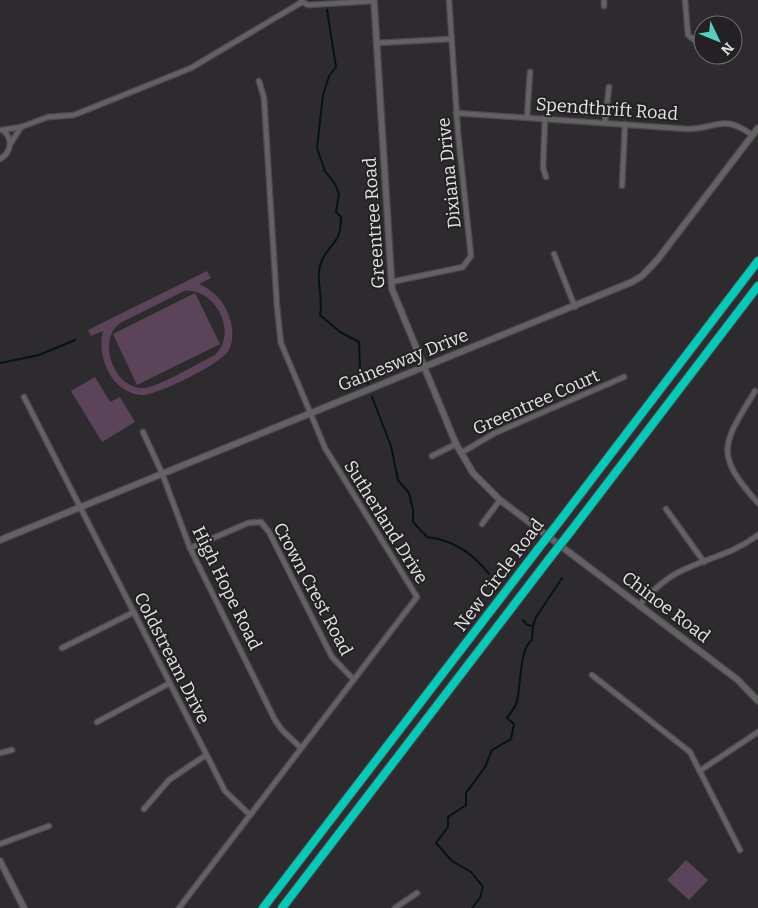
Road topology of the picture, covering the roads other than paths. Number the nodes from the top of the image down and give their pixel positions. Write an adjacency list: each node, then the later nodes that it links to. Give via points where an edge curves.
1 (374, 0): 5 (street, via 308,5); 9 (street, Greentree Road)
2 (449, 0): 7 (street, Dixiana Drive)
3 (604, 0): 6 (street)
4 (685, 0): 8 (street, via 688,35)
5 (301, 1): 18 (street, via 196,66 74,115 48,117)
6 (604, 6)
7 (451, 39): 9 (street); 13 (street, Dixiana Drive)
8 (693, 39)
9 (376, 43): 28 (street, Greentree Road)
10 (530, 72): 14 (street)
11 (259, 82): 35 (street, Sutherland Drive, via 264,98 280,335)
12 (610, 87): 16 (street)
13 (456, 113): 14 (street, Spendthrift Road); 28 (street, Dixiana Drive, via 471,256 463,267)
14 (527, 117): 15 (street, Spendthrift Road)
15 (545, 118): 16 (street, Spendthrift Road); 24 (street, via 543,168)
16 (605, 122): 17 (street, Spendthrift Road)
17 (625, 124): 21 (street, Spendthrift Road, via 688,129 725,122); 25 (street)
18 (21, 127): 20 (street); 22 (street)
19 (758, 128): 21 (street, Gainesway Drive)
20 (1, 129): 22 (street, via 7,133)
21 (752, 135): 30 (street, Gainesway Drive, via 650,269 632,282)
22 (10, 144): 23 (street, via 8,152)
23 (0, 159)
24 (546, 176)
25 (622, 186)
26 (554, 254): 30 (street)
27 (758, 261): 74 (highway, New Circle Road, bridge)
28 (391, 282): 31 (street, Greentree Road)
29 (758, 286): 75 (highway, New Circle Road, bridge)
30 (575, 307): 31 (street, Gainesway Drive)
31 (424, 367): 35 (street, Gainesway Drive); 37 (street, Greentree Road)
32 (624, 377): 38 (street, Greentree Court, via 495,433)
33 (755, 391): 42 (street, via 732,428 728,447 734,476)
34 (24, 397): 43 (street, Coldstream Drive)
35 (309, 414): 40 (street, Gainesway Drive); 55 (street, Sutherland Drive, via 341,477 418,597)
36 (144, 432): 40 (street, High Hope Road)
37 (456, 444): 38 (street, Greentree Road); 39 (street)
38 (461, 453): 41 (street, Greentree Road, via 473,473)
39 (432, 456)
40 (162, 473): 43 (street, Gainesway Drive); 49 (street, High Hope Road)
41 (500, 500): 45 (street); 48 (street, Greentree Road)
42 (758, 503)
43 (80, 507): 47 (street, Gainesway Drive); 52 (street, Coldstream Drive)
44 (666, 509): 50 (street)
45 (482, 524)
46 (758, 535): 50 (street, via 737,550)
47 (1, 538)
48 (553, 540): 51 (street, Chinoe Road)
49 (190, 548): 55 (street, Crown Crest Road, via 248,523 261,522 332,657); 60 (street, High Hope Road, via 275,720)
50 (704, 562): 51 (street, via 671,576)
51 (639, 606): 57 (street, Chinoe Road, via 738,680)
52 (134, 612): 53 (street); 56 (street, Coldstream Drive)
53 (62, 648)
54 (592, 676): 64 (street, via 679,742 690,752)
55 (352, 679): 60 (street, Sutherland Drive)
56 (170, 683): 58 (street); 63 (street, Coldstream Drive)
57 (758, 701)
58 (97, 722)
59 (758, 732): 64 (street)
60 (300, 747): 66 (street, Sutherland Drive)
61 (12, 750): 62 (street)
62 (0, 753)
63 (206, 756): 65 (street, via 169,780); 66 (street, Coldstream Drive, via 229,797)
64 (700, 770): 69 (street)
65 (144, 809)
66 (250, 815): 73 (street, Sutherland Drive)
67 (49, 826): 68 (street)
68 (0, 844)
69 (740, 850)
70 (0, 861): 72 (street)
71 (417, 893): 76 (street)
72 (24, 908)
73 (179, 908)
74 (263, 908)
75 (282, 908)
76 (395, 908)

